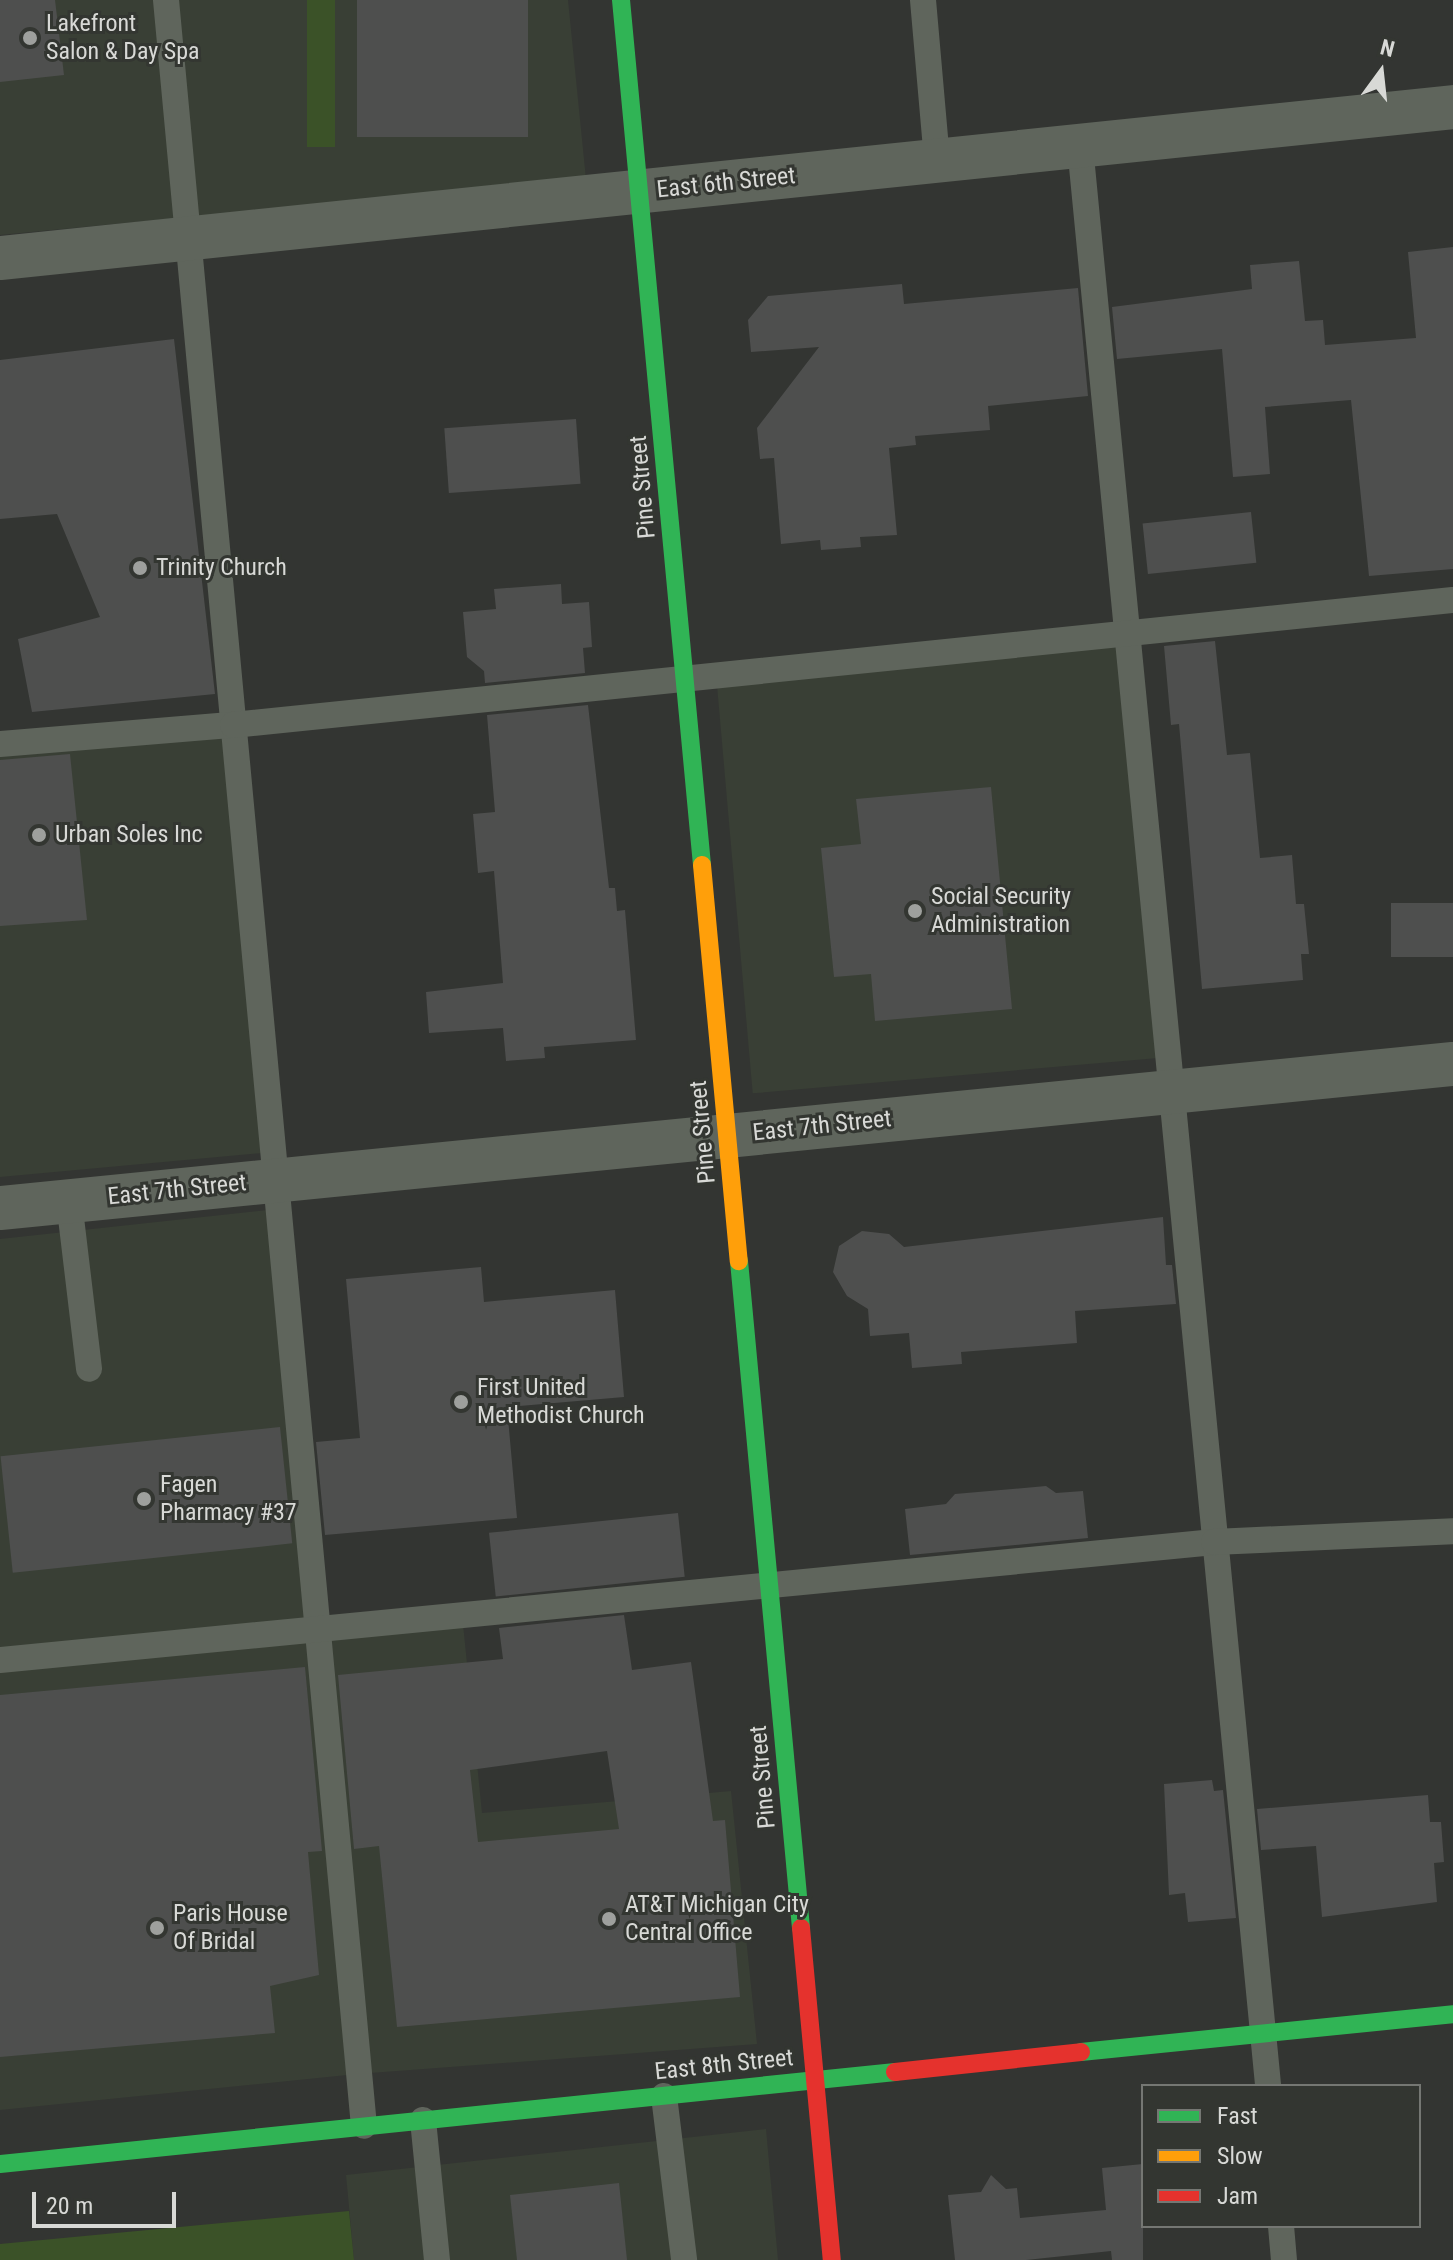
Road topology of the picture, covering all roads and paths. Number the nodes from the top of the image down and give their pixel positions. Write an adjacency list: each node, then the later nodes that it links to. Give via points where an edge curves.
1 (166, 0): 8 (lane)
2 (621, 0): 7 (street, Pine Street)
3 (923, 0): 6 (lane)
4 (1453, 107): 5 (street, East 6th Street)
5 (1080, 146): 6 (street, East 6th Street); 11 (lane)
6 (937, 161): 7 (street, East 6th Street)
7 (639, 191): 8 (street, East 6th Street); 12 (street, Pine Street)
8 (188, 239): 9 (street, East 6th Street); 13 (lane)
9 (0, 258)
10 (1453, 600): 11 (lane)
11 (1127, 633): 12 (lane); 16 (lane)
12 (685, 679): 13 (lane); 17 (street, Pine Street)
13 (233, 725): 14 (lane); 18 (lane)
14 (0, 744)
15 (1453, 1064): 16 (street, East 7th Street)
16 (1170, 1092): 17 (street, East 7th Street); 23 (lane)
17 (727, 1136): 18 (street, East 7th Street); 24 (street, Pine Street)
18 (276, 1180): 19 (street, East 7th Street); 25 (lane)
19 (69, 1201): 20 (street, East 7th Street); 21 (lane)
20 (0, 1208)
21 (89, 1369)
22 (1453, 1531): 23 (lane)
23 (1214, 1542): 24 (lane); 28 (lane)
24 (770, 1584): 25 (lane); 29 (street, Pine Street)
25 (317, 1627): 26 (lane); 33 (lane)
26 (0, 1660)
27 (1453, 2014): 28 (street, East 8th Street)
28 (1263, 2033): 29 (street, East 8th Street); 30 (lane)
29 (815, 2079): 31 (street, East 8th Street); 38 (street, Pine Street)
30 (1268, 2084)
31 (664, 2096): 32 (street, East 8th Street); 37 (lane)
32 (423, 2120): 33 (street, East 8th Street); 36 (lane)
33 (364, 2126): 34 (street, East 8th Street)
34 (0, 2164)
35 (1281, 2228): 39 (lane)
36 (437, 2260)
37 (684, 2260)
38 (832, 2260)
39 (1284, 2260)

